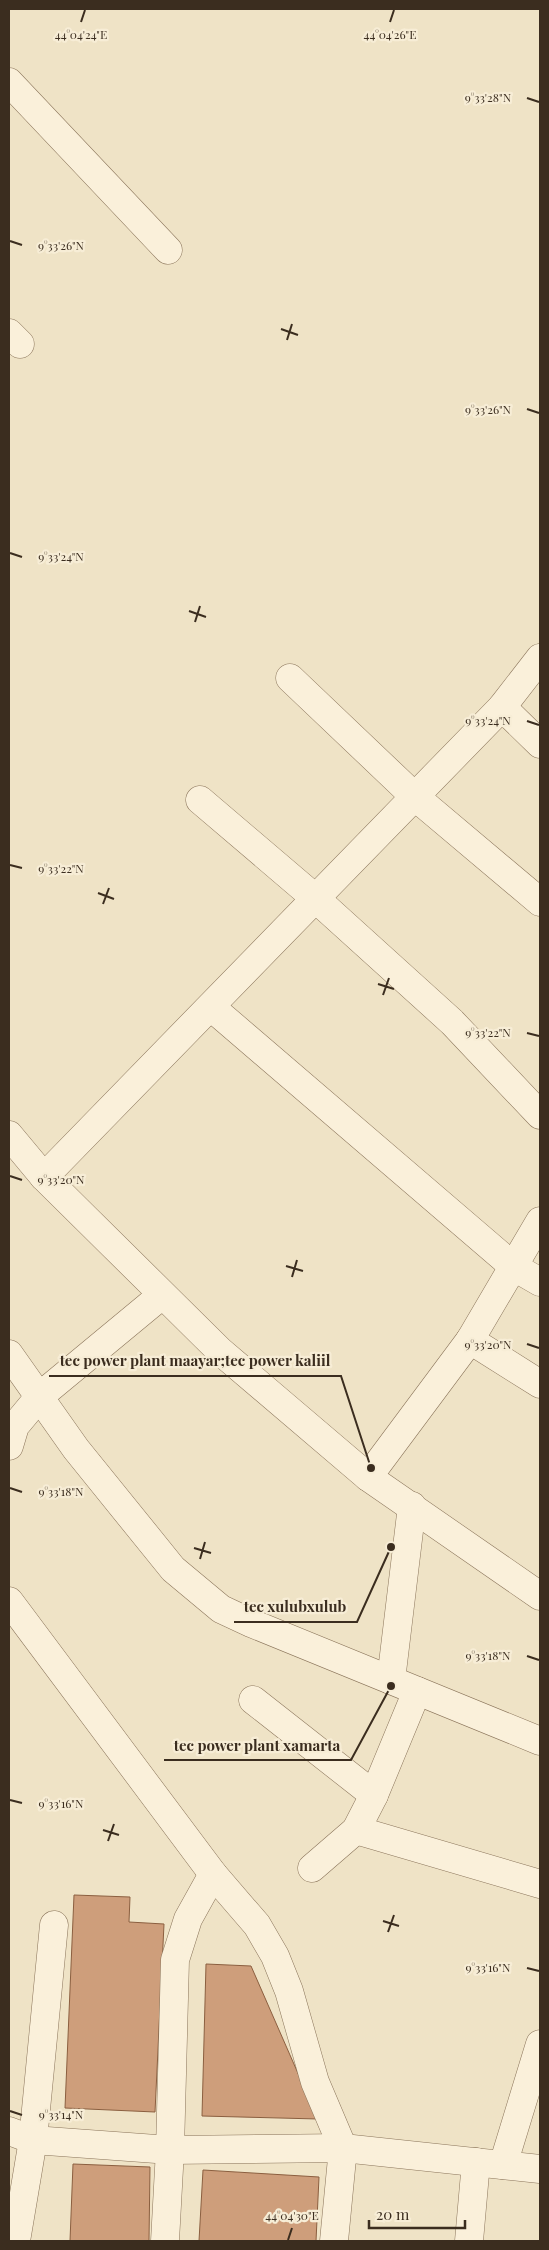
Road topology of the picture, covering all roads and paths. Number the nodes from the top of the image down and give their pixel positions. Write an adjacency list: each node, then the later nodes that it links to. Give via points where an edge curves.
1 (9, 82): 2 (street)
2 (168, 250)
3 (540, 658): 5 (street)
4 (290, 678): 7 (street)
5 (502, 707): 6 (street); 7 (street)
6 (540, 744)
7 (413, 795): 9 (street); 10 (street)
8 (200, 800): 9 (street)
9 (315, 898): 11 (street); 12 (street, via 452,1022)
10 (540, 902)
11 (212, 1007): 14 (street); 16 (street)
12 (540, 1115)
13 (9, 1135): 14 (street)
14 (44, 1176): 18 (street)
15 (540, 1221): 16 (street)
16 (514, 1267): 17 (street); 19 (street)
17 (540, 1282)
18 (162, 1295): 22 (street); 24 (street, via 220,1351)
19 (470, 1340): 21 (street); 24 (street)
20 (9, 1354): 22 (street)
21 (540, 1384)
22 (40, 1396): 23 (street, via 15,1426); 28 (street, via 76,1449 173,1569 221,1609)
23 (9, 1446)
24 (368, 1478): 25 (street)
25 (412, 1506): 26 (street); 28 (street)
26 (540, 1596)
27 (9, 1601): 35 (street)
28 (391, 1680): 29 (street)
29 (417, 1692): 31 (street); 32 (street)
30 (253, 1700): 32 (street)
31 (540, 1741)
32 (374, 1795): 33 (street)
33 (356, 1830): 34 (street); 36 (street)
34 (312, 1868)
35 (213, 1874): 40 (street, via 257,1925 274,1956 289,1991 315,2082); 41 (street, via 188,1919 175,1960)
36 (540, 1884)
37 (54, 1925): 39 (street)
38 (540, 2044): 43 (street)
39 (21, 2135): 41 (street); 45 (street)
40 (343, 2148): 41 (street); 42 (street); 47 (street)
41 (170, 2150): 46 (street)
42 (476, 2162): 43 (street); 48 (street)
43 (503, 2165): 44 (street)
44 (540, 2169)
45 (16, 2241)
46 (165, 2241)
47 (334, 2241)
48 (469, 2241)

